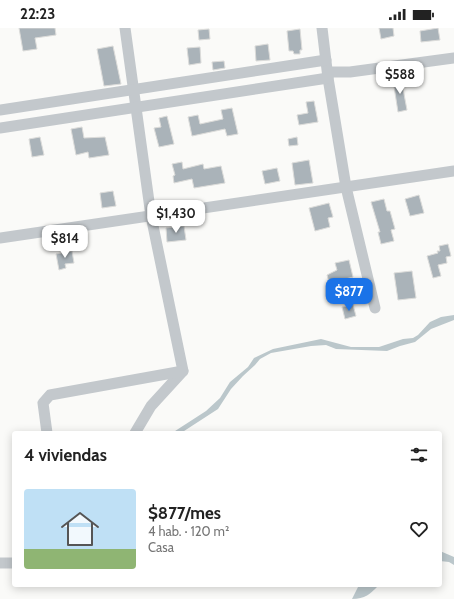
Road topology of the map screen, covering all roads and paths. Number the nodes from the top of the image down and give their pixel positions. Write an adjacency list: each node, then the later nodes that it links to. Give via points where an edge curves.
1 (125, 28): 6 (street)
2 (322, 28): 4 (street)
3 (454, 58): 5 (street)
4 (326, 60): 5 (street); 6 (street)
5 (328, 75): 7 (street); 11 (street)
6 (133, 89): 7 (street); 8 (street)
7 (136, 107): 9 (street); 12 (street)
8 (0, 110)
9 (0, 128)
10 (454, 171): 11 (street)
11 (346, 187): 12 (street); 14 (street)
12 (152, 216): 13 (street); 15 (street)
13 (0, 238)
14 (375, 308)
15 (183, 371): 16 (street, via 50,395 43,403); 17 (street, via 151,406)
16 (47, 431)
17 (136, 431)
18 (0, 563): 19 (street)
19 (12, 564)

